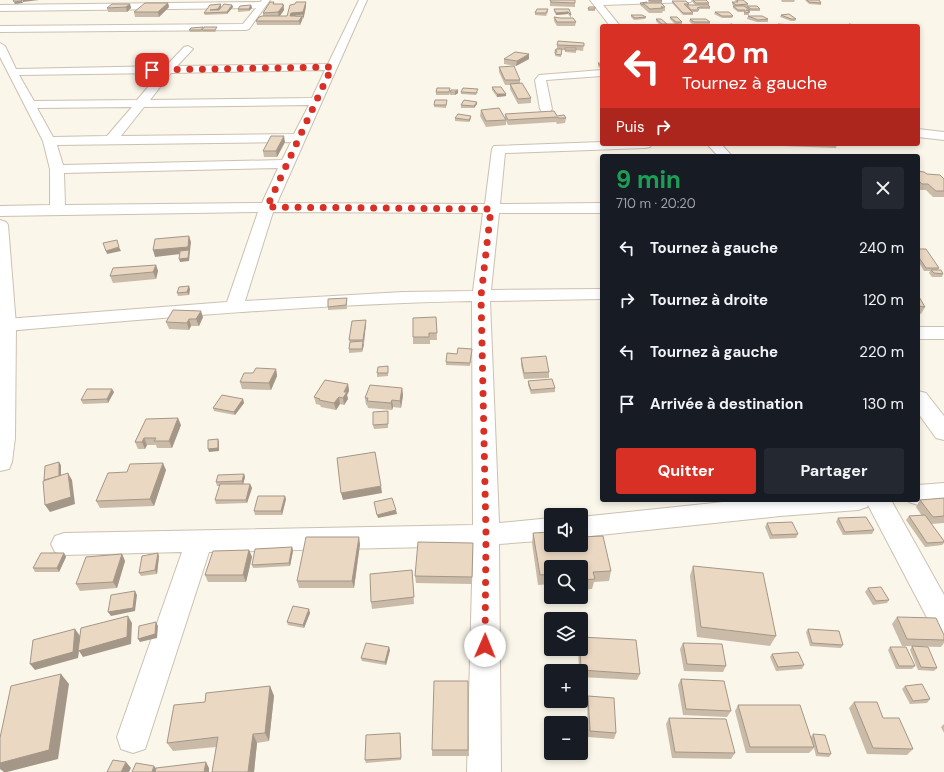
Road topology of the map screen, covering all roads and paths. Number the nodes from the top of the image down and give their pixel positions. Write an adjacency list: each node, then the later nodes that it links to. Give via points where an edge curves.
1 (147, 0): 7 (street)
2 (362, 0): 14 (street)
3 (660, 0): 4 (street); 5 (street)
4 (690, 0)
5 (595, 1): 9 (street)
6 (264, 3): 7 (street); 10 (street, via 246,27)
7 (140, 6): 8 (street); 10 (street)
8 (0, 8)
9 (613, 24)
10 (113, 28): 11 (street)
11 (0, 29)
12 (0, 46): 16 (street)
13 (188, 49): 15 (street)
14 (332, 67): 15 (street); 18 (street)
15 (168, 70): 16 (street); 19 (street)
16 (12, 72): 20 (street)
17 (600, 73): 21 (street, via 543,77 540,80)
18 (316, 101): 19 (street); 24 (street)
19 (142, 103): 20 (street); 25 (street)
20 (30, 105): 26 (street)
21 (546, 109)
22 (920, 133): 23 (street)
23 (944, 136)
24 (299, 138): 25 (street); 30 (street)
25 (111, 140): 26 (street)
26 (49, 141): 31 (street)
27 (600, 146): 34 (street, via 499,149)
28 (716, 146): 29 (street)
29 (723, 154)
30 (287, 164): 31 (street); 32 (street)
31 (57, 169): 35 (street)
32 (267, 207): 34 (street); 35 (street); 40 (street)
33 (600, 208): 34 (street)
34 (491, 209): 39 (street)
35 (58, 210): 36 (street)
36 (0, 211)
37 (0, 225): 41 (main road)
38 (600, 294): 39 (street)
39 (481, 296): 40 (street, via 403,297); 53 (street)
40 (234, 307): 41 (street)
41 (6, 325): 46 (main road, via 4,438)
42 (920, 333): 43 (street)
43 (944, 333)
44 (920, 401): 45 (street)
45 (944, 432)
46 (0, 462)
47 (944, 493): 48 (street)
48 (920, 495)
49 (832, 502): 51 (street)
50 (879, 502): 56 (street)
51 (588, 526)
52 (544, 530): 53 (street)
53 (486, 535): 54 (street); 58 (street)
54 (199, 541): 55 (street); 57 (street)
55 (64, 544)
56 (944, 622)
57 (133, 737)
58 (484, 772)

